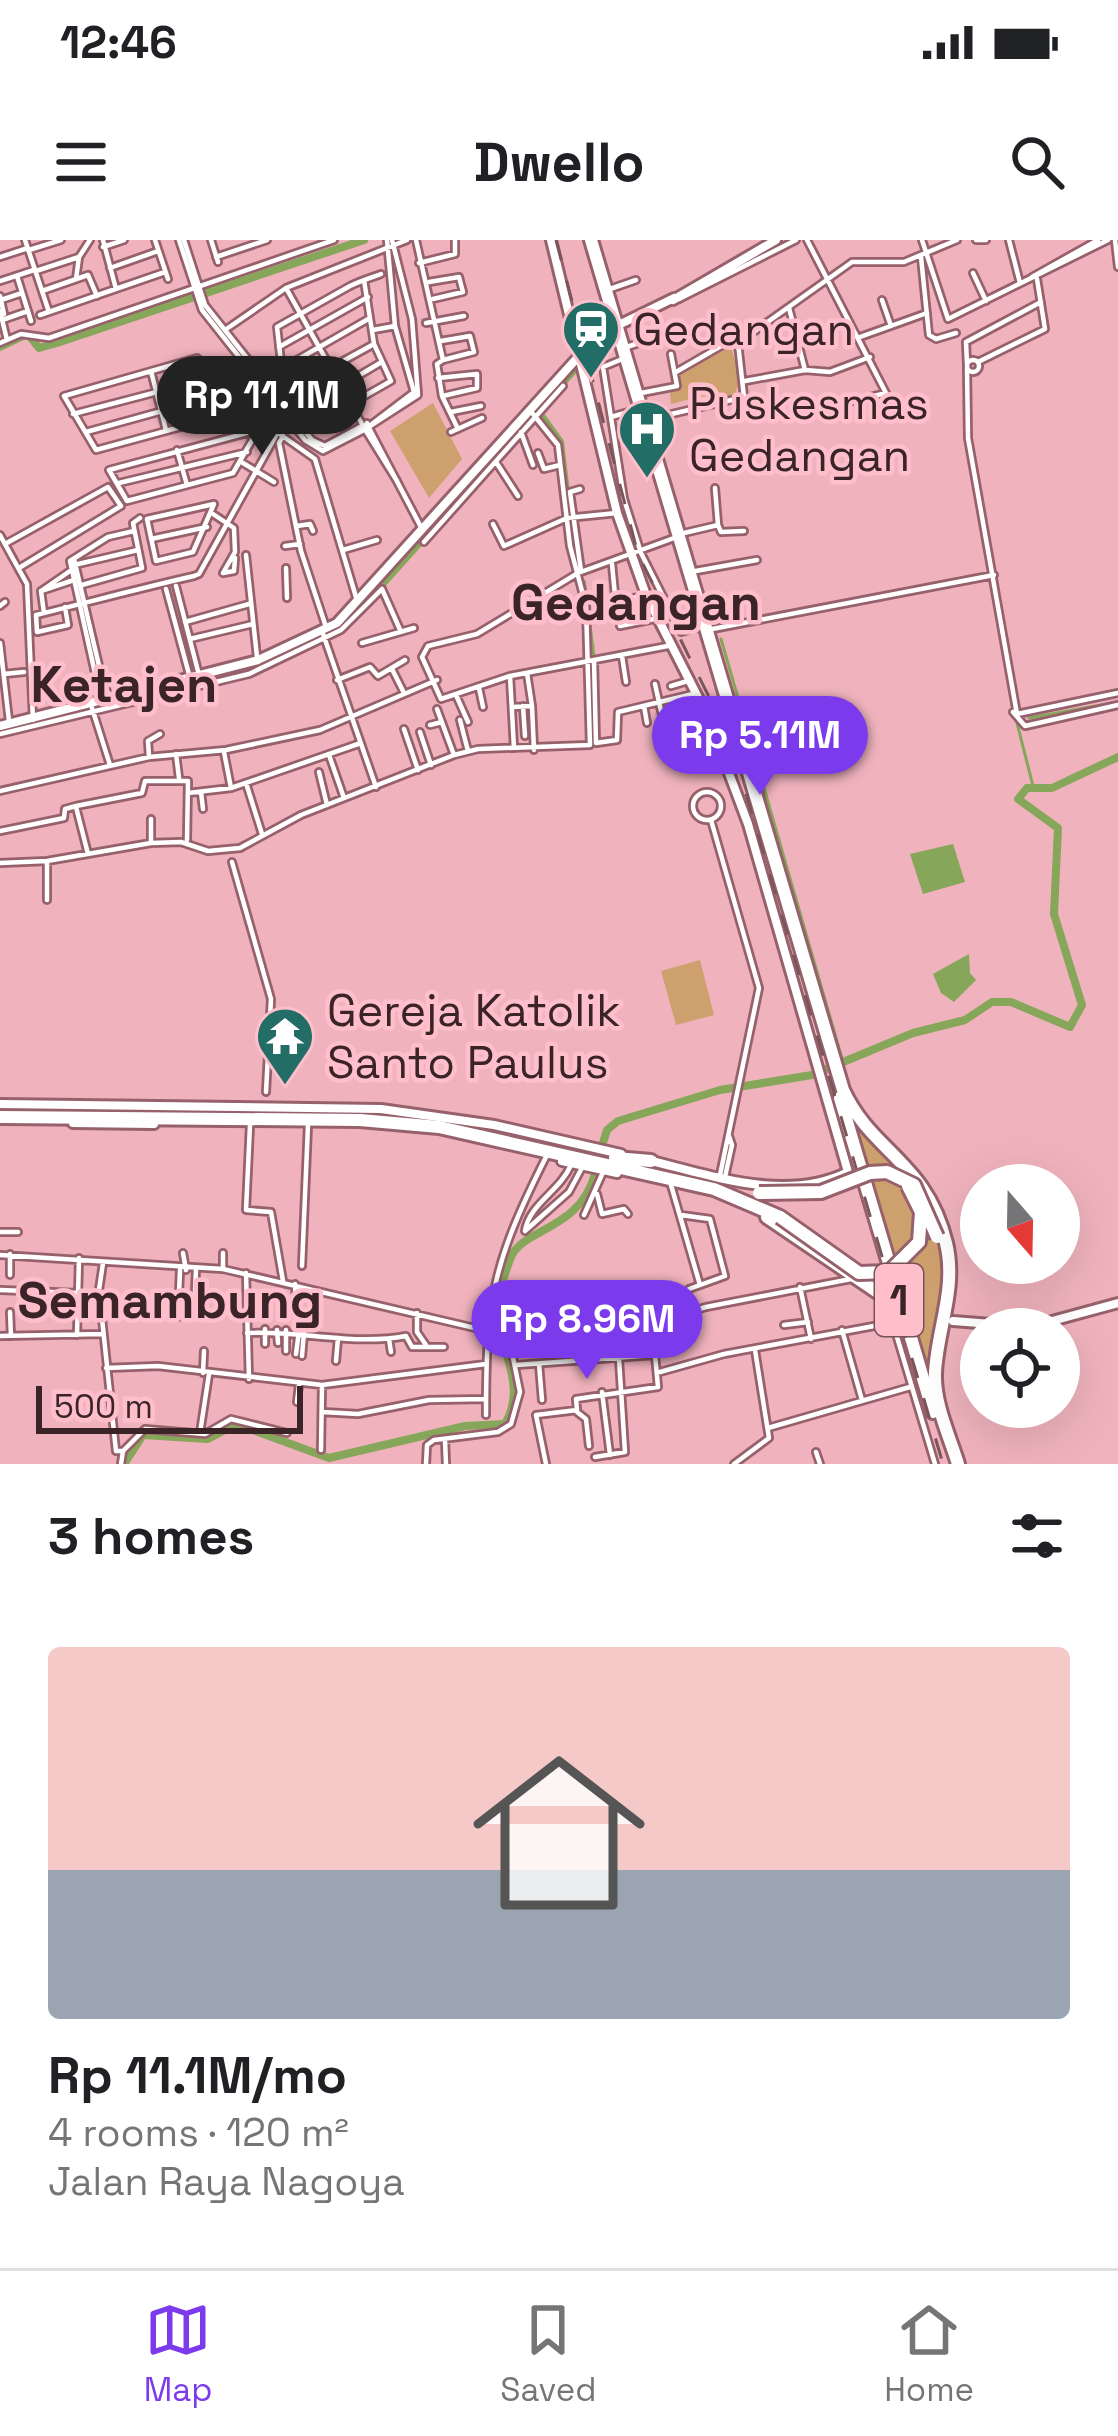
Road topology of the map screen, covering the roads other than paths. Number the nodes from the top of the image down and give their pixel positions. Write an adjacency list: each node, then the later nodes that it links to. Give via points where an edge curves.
1 (61, 240): 26 (street)
2 (90, 240): 30 (street)
3 (124, 240): 25 (street)
4 (155, 240): 27 (street)
5 (182, 240): 51 (street)
6 (211, 240): 7 (street, via 217,259)
7 (267, 240)
8 (334, 240): 51 (street)
9 (406, 240): 24 (street)
10 (416, 240): 31 (street)
11 (455, 240): 31 (street, via 454,255)
12 (551, 240): 95 (street)
13 (588, 240): 48 (highway, 1); 81 (highway, 1)
14 (776, 240): 56 (street)
15 (796, 240): 56 (street, via 703,292)
16 (807, 240): 38 (street)
17 (922, 240): 28 (street)
18 (957, 240): 28 (street)
19 (976, 240): 20 (street)
20 (986, 240)
21 (1009, 240): 45 (street)
22 (1098, 240): 39 (street)
23 (1112, 240): 32 (street); 39 (street)
24 (390, 242): 47 (street); 54 (street)
25 (103, 243): 33 (street)
26 (28, 246): 29 (street); 34 (street)
27 (158, 251): 33 (street); 46 (street, via 167,275)
28 (923, 252): 38 (street, via 896,263 856,260); 59 (street, via 948,319); 65 (street)
29 (0, 257)
30 (79, 257): 34 (street); 40 (street)
31 (419, 263): 44 (street)
32 (1118, 263)
33 (110, 268): 46 (street)
34 (35, 270): 37 (street); 49 (street)
35 (974, 273): 59 (street)
36 (381, 274): 41 (street)
37 (17, 276): 43 (street); 50 (street)
38 (829, 276): 61 (street); 80 (street)
39 (1035, 276): 45 (street); 60 (street)
40 (76, 279): 49 (street); 53 (street, via 89,276)
41 (368, 279): 52 (street); 66 (street)
42 (636, 280): 48 (street)
43 (0, 281)
44 (430, 282): 57 (street); 57 (street, via 459,277 463,292)
45 (1020, 283): 59 (street)
46 (116, 289): 53 (street)
47 (286, 289): 66 (street); 78 (street)
48 (605, 290): 81 (highway, 1)
49 (42, 291): 64 (street)
50 (22, 293): 55 (street); 63 (street)
51 (198, 293): 78 (street); 83 (street, via 49,338)
52 (368, 294): 69 (street); 76 (street)
53 (97, 296): 64 (street)
54 (399, 296): 72 (street); 74 (street)
55 (0, 298): 63 (street, via 5,321)
56 (675, 298): 81 (street)
57 (432, 299): 71 (street)
58 (882, 300): 75 (street)
59 (986, 301)
60 (1041, 302): 86 (street); 94 (street, via 1044,330)
61 (789, 308): 87 (street); 101 (street)
62 (0, 311): 83 (street)
63 (28, 311): 70 (street)
64 (50, 312): 67 (street)
65 (926, 313): 75 (street); 79 (street, via 930,337)
66 (300, 314): 76 (street); 88 (street, via 277,327)
67 (40, 315)
68 (464, 316): 71 (street)
69 (371, 317): 73 (street); 77 (street)
70 (32, 321)
71 (427, 321): 72 (street); 84 (street)
72 (412, 323): 90 (street)
73 (360, 324): 85 (street); 89 (street)
74 (395, 326): 77 (street); 90 (street)
75 (891, 326): 80 (street)
76 (309, 330): 88 (street); 89 (street)
77 (373, 330): 85 (street)
78 (222, 331): 97 (street)
79 (956, 333)
80 (860, 337): 92 (street)
81 (611, 338): 82 (street); 95 (street); 117 (highway, 1); 125 (street, via 603,367)
82 (656, 338)
83 (3, 341)
84 (440, 341): 93 (street); 93 (street, via 470,336 472,354)
85 (374, 342): 96 (street); 98 (street)
86 (965, 342): 94 (street); 99 (street)
87 (738, 343): 103 (street); 105 (street)
88 (279, 347): 100 (street)
89 (319, 347): 98 (street); 100 (street)
90 (409, 351): 127 (street, via 414,391)
91 (670, 354): 103 (street)
92 (870, 357): 101 (street, via 830,372); 119 (street, via 886,393)
93 (443, 360): 104 (street)
94 (977, 361): 99 (street)
95 (576, 362): 121 (street); 151 (street)
96 (380, 363): 107 (street); 114 (street, via 390,383)
97 (247, 364): 106 (street); 123 (street)
98 (331, 368): 107 (street); 110 (street)
99 (969, 368): 184 (street, via 968,438)
100 (281, 369): 110 (street)
101 (805, 370): 105 (street)
102 (151, 371): 106 (street, via 197,358); 109 (street); 122 (street, via 65,394)
103 (676, 372): 117 (street, via 677,386)
104 (438, 378): 112 (street); 112 (street, via 475,371 477,388)
105 (745, 381): 117 (street, via 746,395 734,402)
106 (217, 383): 111 (street); 113 (street)
107 (341, 386): 114 (street); 123 (street)
108 (563, 386): 121 (street)
109 (157, 392): 118 (street); 122 (street)
110 (284, 394): 123 (street)
111 (175, 396)
112 (442, 396): 120 (street)
113 (233, 402): 116 (street); 116 (street, via 248,393)
114 (352, 404): 123 (street, via 312,428); 127 (street)
115 (481, 406): 120 (street)
116 (240, 409): 126 (street); 128 (street)
117 (638, 409): 125 (street); 165 (highway, 1)
118 (162, 411): 128 (street); 130 (street)
119 (813, 411)
120 (451, 412): 124 (street, via 455,430)
121 (532, 412): 129 (street); 137 (street); 141 (street, via 557,440)
122 (73, 414): 130 (street)
123 (290, 416): 131 (street); 132 (street, via 319,446); 134 (street)
124 (482, 418)
125 (608, 418): 176 (street)
126 (248, 419)
127 (366, 426): 132 (street); 160 (street)
128 (167, 432): 130 (street, via 98,450)
129 (521, 432): 137 (street); 140 (street)
130 (84, 433)
131 (282, 434): 138 (street); 143 (street); 157 (street)
132 (338, 441): 134 (street)
133 (177, 450): 135 (street, via 258,430); 142 (street); 145 (street, via 110,468)
134 (320, 450): 138 (street)
135 (247, 452): 139 (street); 142 (street)
136 (538, 453): 141 (street, via 544,470)
137 (492, 456): 144 (street); 150 (street)
138 (315, 459): 173 (street)
139 (242, 463): 143 (street); 147 (street)
140 (533, 465)
141 (560, 465): 154 (street)
142 (182, 467): 145 (street); 147 (street)
143 (259, 471): 146 (street); 155 (street)
144 (470, 481): 160 (street); 168 (street)
145 (116, 483): 147 (street, via 127,501)
146 (274, 483)
147 (187, 485)
148 (715, 488): 158 (street)
149 (580, 489): 154 (street, via 570,492)
150 (518, 496)
151 (617, 513): 154 (street); 176 (street)
152 (213, 514): 155 (street); 159 (street); 166 (street, via 211,503 147,519)
153 (140, 518): 161 (street)
154 (570, 518): 156 (street, via 504,546); 182 (street)
155 (230, 521): 174 (street); 194 (street, via 198,574)
156 (493, 524)
157 (297, 526): 162 (street); 170 (street)
158 (718, 526): 163 (street); 165 (street)
159 (207, 527): 166 (street); 166 (street, via 190,554 156,561)
160 (422, 529): 188 (street)
161 (134, 531): 172 (street); 179 (street, via 108,537)
162 (313, 531)
163 (744, 531)
164 (0, 535): 169 (street)
165 (676, 536): 176 (street); 183 (highway, 1); 204 (highway, 1)
166 (151, 539)
167 (377, 540): 173 (street)
168 (424, 542)
169 (5, 544): 180 (street); 180 (street, via 110,488 120,509)
170 (301, 544): 171 (street); 206 (street)
171 (285, 545)
172 (138, 550): 179 (street); 185 (street, via 142,568)
173 (343, 550): 197 (street)
174 (235, 552)
175 (246, 555): 195 (street)
176 (636, 555): 178 (street); 191 (street); 204 (street, via 682,633)
177 (758, 560): 183 (street)
178 (612, 564): 182 (street); 190 (street)
179 (73, 565): 185 (street); 189 (street)
180 (19, 568): 250 (street, via 27,584)
181 (286, 568): 192 (street)
182 (579, 572): 215 (street); 225 (street, via 481,632 428,646 422,657)
183 (690, 572): 204 (highway, 1)
184 (995, 578): 204 (street); 246 (street)
185 (77, 584): 189 (street); 194 (street)
186 (176, 586): 200 (street)
187 (166, 589): 221 (street)
188 (378, 589): 197 (street); 205 (street)
189 (41, 591): 198 (street)
190 (615, 595)
191 (646, 595): 193 (street); 199 (street)
192 (287, 598)
193 (629, 598)
194 (82, 603): 196 (street); 235 (street)
195 (249, 604): 200 (street); 201 (street)
196 (64, 608): 198 (street); 198 (street, via 68,625 37,632 34,616)
197 (356, 610): 206 (street)
198 (44, 613)
199 (658, 618): 202 (street); 210 (street)
200 (185, 622): 207 (street)
201 (253, 624): 207 (street); 213 (street)
202 (620, 626)
203 (414, 628): 205 (street)
204 (703, 630): 296 (highway, 1)
205 (401, 632): 208 (street)
206 (324, 634): 211 (street); 223 (street)
207 (190, 639): 221 (street)
208 (362, 643)
209 (0, 644): 220 (street)
210 (673, 645): 212 (street); 224 (street)
211 (289, 652): 213 (street); 216 (street)
212 (622, 656): 215 (street); 226 (street)
213 (258, 660): 216 (street)
214 (405, 660): 217 (street)
215 (592, 661): 219 (street); 234 (street)
216 (247, 669): 221 (street); 241 (street)
217 (392, 669): 223 (street, via 377,676 370,667); 230 (street)
218 (24, 672): 220 (street)
219 (526, 673): 222 (street); 239 (street)
220 (4, 674): 252 (street)
221 (195, 676): 235 (street)
222 (510, 676): 229 (street); 243 (street)
223 (337, 680): 245 (street)
224 (691, 680): 228 (street); 231 (street)
225 (434, 681): 230 (street); 233 (street, via 440,699)
226 (626, 682)
227 (655, 685): 236 (street)
228 (671, 686)
229 (478, 688): 233 (street); 242 (street)
230 (404, 693): 245 (street)
231 (697, 693): 236 (street); 296 (street)
232 (1118, 693): 246 (street)
233 (456, 695): 248 (street)
234 (595, 697): 240 (street, via 599,744 617,740 617,713); 264 (street, via 590,745)
235 (106, 698): 241 (street)
236 (659, 702): 240 (street); 254 (street)
237 (1118, 704): 246 (street, via 1025,726)
238 (524, 706): 239 (street); 243 (street); 258 (street)
239 (532, 706): 264 (street)
240 (644, 706): 249 (street)
241 (92, 707): 250 (street); 270 (street)
242 (483, 707)
243 (513, 707): 263 (street)
244 (437, 709): 247 (street)
245 (349, 717): 260 (street); 262 (street)
246 (1019, 719)
247 (442, 722): 251 (street); 255 (street)
248 (463, 722): 255 (street); 259 (street)
249 (647, 724)
250 (32, 725): 252 (street)
251 (430, 725)
252 (9, 729)
253 (404, 729): 272 (street)
254 (665, 729)
255 (445, 730): 261 (street)
256 (420, 732): 271 (street)
257 (160, 734): 269 (street, via 148,741)
258 (525, 736)
259 (466, 742): 261 (street); 265 (street)
260 (358, 743): 267 (street); 276 (street)
261 (450, 746): 268 (street)
262 (223, 750): 266 (street); 277 (street)
263 (514, 750): 264 (street); 265 (street)
264 (534, 750)
265 (468, 751): 268 (street)
266 (175, 753): 269 (street); 274 (street)
267 (329, 754): 275 (street); 281 (street)
268 (454, 755): 271 (street)
269 (149, 757): 270 (street)
270 (110, 765): 278 (street)
271 (430, 765): 272 (street)
272 (418, 770): 276 (street)
273 (319, 772): 283 (street)
274 (179, 778): 280 (street); 282 (street)
275 (246, 783): 277 (street); 288 (street)
276 (376, 787): 281 (street)
277 (231, 788): 279 (street)
278 (0, 791)
279 (201, 792): 280 (street); 284 (street)
280 (188, 794): 290 (street)
281 (344, 798): 283 (street)
282 (76, 806): 287 (street, via 64,818); 291 (street)
283 (327, 806): 288 (street)
284 (203, 809)
285 (151, 819): 289 (street)
286 (711, 820): 286 (street, via 694,811 702,793 721,800); 308 (street, via 759,988)
287 (0, 831)
288 (262, 834): 290 (street, via 223,851)
289 (151, 842): 290 (street); 291 (street)
290 (187, 843)
291 (88, 854): 292 (street)
292 (47, 861): 294 (street); 295 (street)
293 (232, 862): 297 (street, via 271,999)
294 (0, 863)
295 (47, 900)
296 (828, 1067): 302 (highway, 1); 304 (highway, 1); 308 (street, via 848,1172 782,1186)
297 (266, 1092)
298 (4, 1112): 299 (highway); 300 (street); 303 (highway, via 405,1115)
299 (360, 1123): 301 (street); 303 (highway); 305 (street)
300 (250, 1125): 301 (street); 329 (street, via 246,1210 271,1212)
301 (308, 1125): 322 (street)
302 (867, 1127): 304 (highway, via 854,1124); 309 (highway, bridge, via 921,1212 919,1242 889,1272 859,1273 780,1217 735,1196); 331 (highway, 1, via 921,1181 943,1232)
303 (504, 1134): 305 (highway); 306 (highway)
304 (850, 1135): 382 (highway, 1)
305 (547, 1153): 306 (highway); 351 (street, via 499,1261)
306 (593, 1160): 306 (street, via 569,1192 524,1231 538,1204); 307 (highway); 309 (highway); 310 (street); 331 (highway, bridge, via 759,1193 821,1192 870,1173 907,1178 921,1193)
307 (651, 1161): 308 (street)
308 (722, 1178)
309 (674, 1184): 313 (street); 328 (highway, via 770,1218)
310 (597, 1194): 311 (street, via 603,1214); 312 (street)
311 (628, 1214)
312 (584, 1215)
313 (681, 1215): 330 (street); 330 (street, via 710,1220 725,1275)
314 (0, 1232): 315 (street)
315 (18, 1232)
316 (184, 1253): 325 (street)
317 (223, 1253): 324 (street)
318 (0, 1255): 319 (street)
319 (10, 1255): 320 (street); 327 (street)
320 (79, 1258): 321 (street); 335 (street)
321 (104, 1262): 325 (street); 355 (street)
322 (302, 1266)
323 (196, 1269): 324 (street); 325 (street); 342 (street)
324 (223, 1269): 326 (street)
325 (183, 1270): 343 (street)
326 (246, 1273): 329 (street); 353 (street)
327 (10, 1275)
328 (853, 1278): 332 (street); 337 (highway)
329 (283, 1281): 336 (street)
330 (700, 1285): 333 (street)
331 (950, 1285): 344 (highway); 378 (highway, 1)
332 (800, 1287): 345 (street); 354 (street, via 598,1340)
333 (688, 1289)
334 (0, 1290): 335 (street)
335 (78, 1293): 359 (street)
336 (342, 1295): 339 (street); 341 (street)
337 (885, 1297): 346 (street)
338 (1118, 1303): 344 (street, via 1030,1327)
339 (340, 1306)
340 (10, 1312): 358 (street)
341 (417, 1313): 351 (street); 366 (street)
342 (194, 1316)
343 (178, 1317)
344 (953, 1321): 388 (highway)
345 (808, 1322): 347 (street); 362 (street)
346 (890, 1323): 350 (street); 386 (street)
347 (784, 1325)
348 (265, 1329): 349 (street); 353 (street); 364 (street)
349 (282, 1330): 352 (street); 363 (street); 370 (street)
350 (842, 1330): 362 (street); 392 (street)
351 (489, 1331): 354 (street); 375 (street)
352 (302, 1332): 356 (street); 372 (street)
353 (247, 1333): 383 (street)
354 (506, 1333): 377 (street)
355 (104, 1334): 359 (street); 379 (street)
356 (323, 1335): 360 (street); 365 (street)
357 (0, 1336): 358 (street)
358 (11, 1336): 359 (street)
359 (77, 1336)
360 (338, 1338): 361 (street); 374 (street)
361 (389, 1339): 366 (street, via 407,1336 411,1347); 371 (street)
362 (811, 1339): 368 (street)
363 (278, 1343)
364 (265, 1344)
365 (322, 1346)
366 (426, 1346): 367 (street)
367 (445, 1347)
368 (754, 1349): 380 (street); 397 (street)
369 (205, 1351): 381 (street)
370 (286, 1352)
371 (391, 1352)
372 (299, 1355)
373 (619, 1359): 376 (street); 380 (street, via 653,1354); 387 (street)
374 (336, 1361)
375 (486, 1364): 385 (street); 390 (street)
376 (539, 1364): 377 (street); 391 (street)
377 (516, 1365): 400 (street, via 520,1405 511,1424)
378 (936, 1366): 382 (highway); 388 (highway, 1)
379 (108, 1368): 381 (street); 403 (street)
380 (660, 1372): 387 (street, via 658,1387)
381 (206, 1373): 383 (street); 398 (street)
382 (921, 1374): 388 (highway, 1)
383 (249, 1379): 384 (street)
384 (298, 1384): 385 (street); 393 (street)
385 (322, 1384): 395 (street)
386 (910, 1387): 392 (street); 413 (street)
387 (622, 1388): 389 (street); 405 (street, via 625,1452)
388 (933, 1390): 414 (highway, 1)
389 (602, 1392): 394 (street, via 575,1399); 405 (street)
390 (486, 1399): 395 (street); 396 (street)
391 (542, 1400)
392 (862, 1400): 397 (street)
393 (297, 1402)
394 (577, 1410): 401 (street); 410 (street, via 536,1415)
395 (322, 1412): 402 (street)
396 (486, 1415)
397 (768, 1428): 411 (street, via 768,1439)
398 (200, 1433): 399 (street, via 235,1419); 403 (street, via 153,1427)
399 (286, 1433)
400 (446, 1438): 408 (street, via 428,1445); 409 (street)
401 (589, 1447)
402 (321, 1450)
403 (120, 1452): 407 (street)
404 (816, 1452): 412 (street)
405 (610, 1455): 406 (street)
406 (595, 1457)
407 (121, 1464)
408 (426, 1464)
409 (446, 1464)
410 (546, 1464)
411 (734, 1464)
412 (820, 1464)
413 (935, 1464)
414 (954, 1464)

